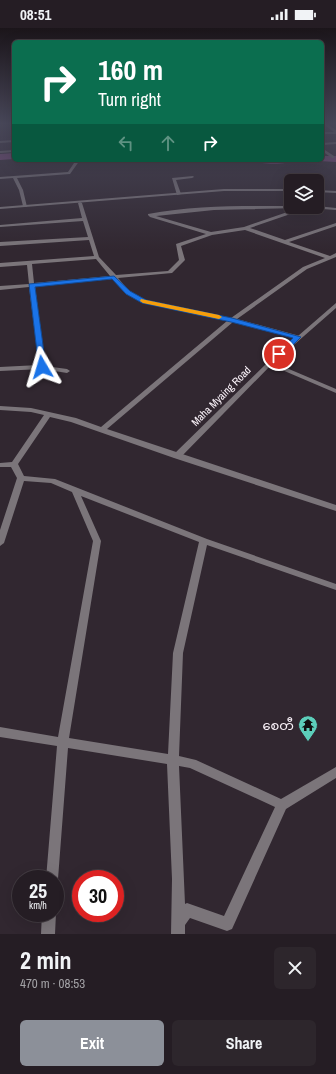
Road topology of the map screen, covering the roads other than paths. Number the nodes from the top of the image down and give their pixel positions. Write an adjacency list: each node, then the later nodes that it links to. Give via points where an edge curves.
1 (74, 165): 2 (street, via 69,173)
2 (14, 177): 4 (street); 10 (street)
3 (192, 177): 8 (street, via 173,179)
4 (0, 178)
5 (284, 190): 8 (street, via 224,190)
6 (324, 192): 7 (street)
7 (336, 192)
8 (179, 194): 9 (street)
9 (80, 203): 10 (street); 16 (street)
10 (25, 206): 12 (street)
11 (284, 207): 20 (street, via 180,210 150,215)
12 (0, 208)
13 (324, 209): 14 (street)
14 (336, 210)
15 (287, 214): 19 (street)
16 (85, 220): 18 (street); 21 (street)
17 (336, 224): 22 (street)
18 (0, 226)
19 (246, 228): 20 (street); 22 (street)
20 (211, 234): 28 (street, via 178,245 182,260 170,272)
21 (91, 238): 23 (street); 24 (street)
22 (284, 242): 25 (street)
23 (0, 244)
24 (97, 257): 26 (street); 28 (street)
25 (334, 258): 32 (street, via 305,268)
26 (29, 263): 27 (street); 29 (street)
27 (0, 265)
28 (114, 277): 29 (street); 32 (street, via 128,293 144,301)
29 (32, 285): 30 (street); 35 (street)
30 (0, 288)
31 (336, 305): 33 (street, Maha Myaing Road)
32 (232, 320): 33 (street); 41 (street)
33 (298, 337): 34 (street, Maha Myaing Road)
34 (270, 363): 38 (street); 42 (street, Maha Myaing Road)
35 (42, 367): 36 (street); 37 (street)
36 (0, 369)
37 (67, 371)
38 (336, 391)
39 (0, 408): 40 (street)
40 (48, 414): 41 (street); 43 (street)
41 (102, 430): 42 (street)
42 (177, 456): 47 (street)
43 (14, 464): 44 (street); 45 (street)
44 (0, 465)
45 (21, 478): 46 (street, via 52,481); 49 (street)
46 (75, 490): 48 (street); 52 (street, via 97,541)
47 (336, 508)
48 (204, 541): 50 (street); 53 (street, via 178,653)
49 (0, 543)
50 (336, 587)
51 (0, 732): 52 (street)
52 (63, 744): 53 (street); 56 (street)
53 (173, 759): 55 (street, via 192,763); 58 (street)
54 (336, 772): 55 (street)
55 (282, 805): 58 (street, via 227,924 187,910)
56 (53, 870)
57 (49, 922): 59 (street)
58 (178, 929)
59 (48, 934)

